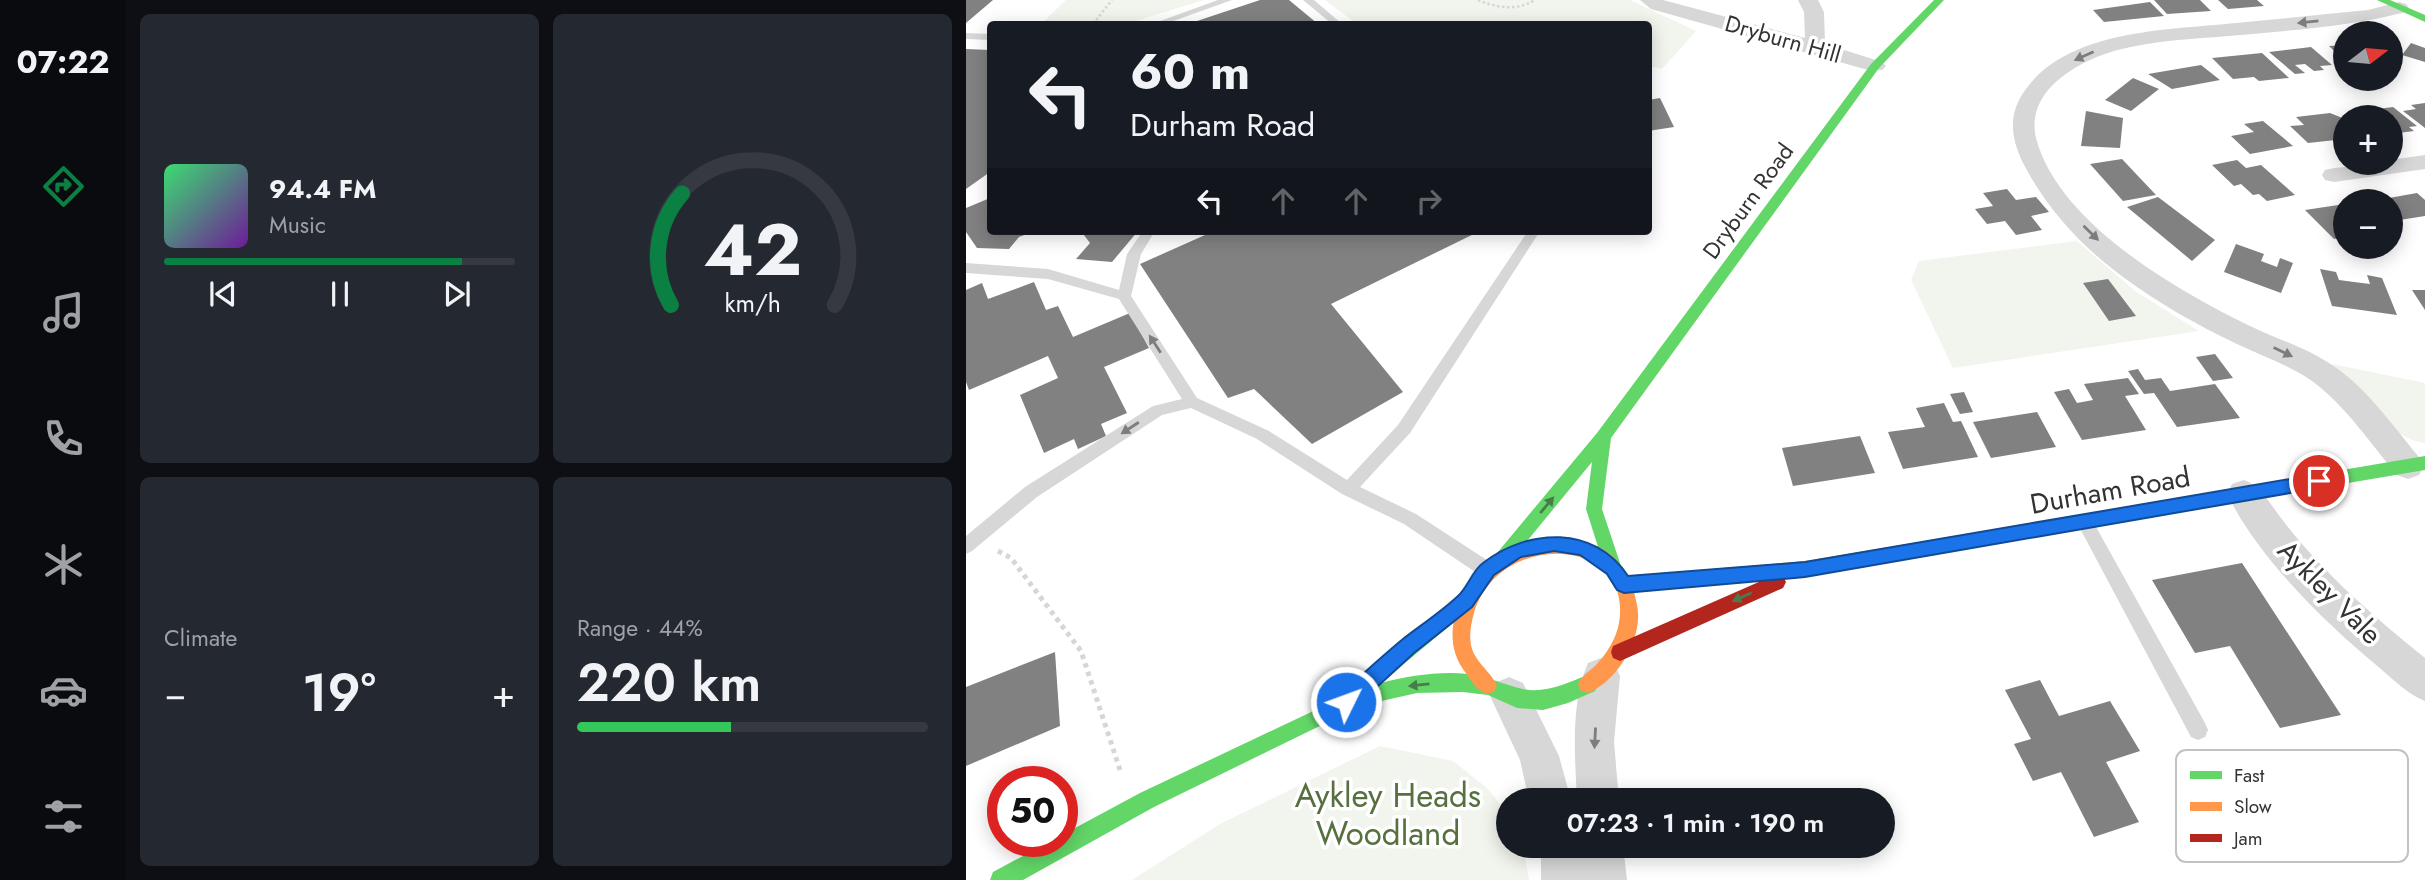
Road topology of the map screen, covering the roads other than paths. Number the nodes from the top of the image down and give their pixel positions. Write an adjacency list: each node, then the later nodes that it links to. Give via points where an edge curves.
1 (1227, 0): 8 (lane)
2 (1308, 0): 9 (lane)
3 (1650, 0): 12 (street, Dryburn Hill)
4 (1808, 0): 12 (street, via 1814,12)
5 (1939, 0): 13 (main road, Dryburn Road)
6 (2387, 3): 7 (main road); 22 (street, one-way to 22, via 2368,16 2168,35 2104,47 2049,77 2030,99 2023,127 2044,179 2118,258 2209,317 2320,372)
7 (2425, 19)
8 (1166, 21)
9 (1333, 21)
10 (966, 36): 11 (lane)
11 (987, 37)
12 (1815, 47): 13 (street, Dryburn Hill)
13 (1875, 66): 21 (main road, Dryburn Road)
14 (2425, 162): 15 (street)
15 (2334, 176)
16 (1146, 235): 19 (lane, via 1134,254)
17 (1531, 235): 23 (lane, via 1404,429)
18 (966, 268): 19 (lane, via 1048,274)
19 (1124, 296): 20 (lane, one-way to 19)
20 (1192, 402): 23 (lane, via 1263,435); 26 (lane, one-way to 26, via 1158,410 1031,492)
21 (1603, 437): 27 (main road, Dryburn Road, one-way to 21); 28 (main road, Dryburn Road, via 1594,509)
22 (2417, 464): 24 (main road, Durham Road)
23 (1348, 489): 30 (lane, via 1410,519)
24 (2244, 494): 25 (main road, Durham Road); 34 (street, Aykley Vale, via 2322,591)
25 (2084, 521): 29 (main road, Durham Road); 37 (lane)
26 (970, 542)
27 (1503, 558): 28 (main road, via 1554,543 1582,548); 30 (main road)
28 (1614, 569): 31 (main road)
29 (1805, 569): 31 (main road, Durham Road); 33 (main road, Durham Road, one-way to 33)
30 (1487, 570): 32 (main road)
31 (1624, 584): 33 (main road, via 1629,626)
32 (1466, 601): 35 (main road, via 1460,624 1464,653); 36 (main road)
33 (1610, 664): 35 (main road, via 1575,692 1547,700); 39 (street, one-way to 39, via 1594,742)
34 (2425, 682)
35 (1498, 690): 36 (main road, one-way to 36, via 1440,683 1398,687); 38 (street, via 1539,756)
36 (1346, 702): 42 (main road, via 1131,808)
37 (2198, 730)
38 (1547, 788)
39 (1597, 788)
40 (1562, 858): 43 (street)
41 (1603, 858): 44 (street)
42 (1001, 880)
43 (1563, 880)
44 (1605, 880)

